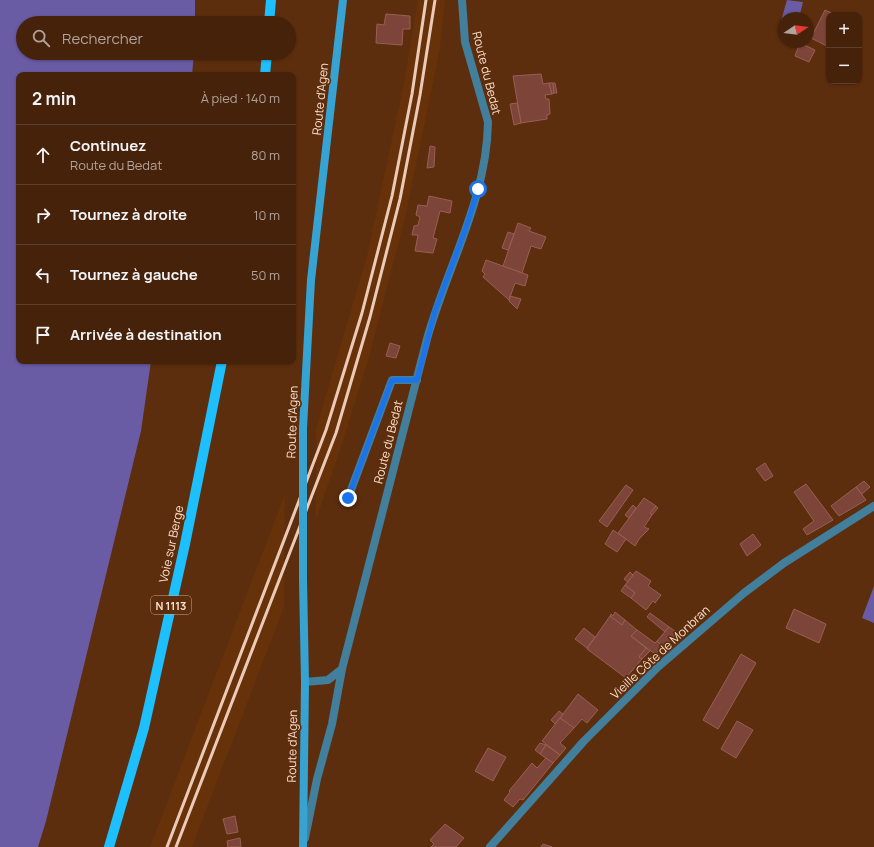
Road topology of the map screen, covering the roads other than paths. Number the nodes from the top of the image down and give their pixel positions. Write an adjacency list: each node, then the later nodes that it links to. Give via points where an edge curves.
1 (271, 0): 4 (main road)
2 (343, 0): 12 (main road, Route d'Agen, bridge, via 310,280 303,428)
3 (462, 0): 8 (street, Route du Bedat, via 465,42 488,122 488,133 476,198 435,311)
4 (270, 16)
5 (266, 60): 6 (main road)
6 (265, 72)
7 (221, 364): 13 (main road, Voie sur Berge / N 1113, via 144,728)
8 (417, 380): 9 (street, via 392,380); 11 (street, Route du Bedat)
9 (348, 498)
10 (874, 506): 15 (street, Vieille Côte de Monbran, via 784,563 744,593 658,667 584,741)
11 (342, 669): 12 (street, via 328,680); 14 (street, Route du Bedat, via 332,724 316,780)
12 (305, 682): 14 (main road, Route d'Agen)
13 (109, 847)
14 (304, 847)
15 (490, 847)

